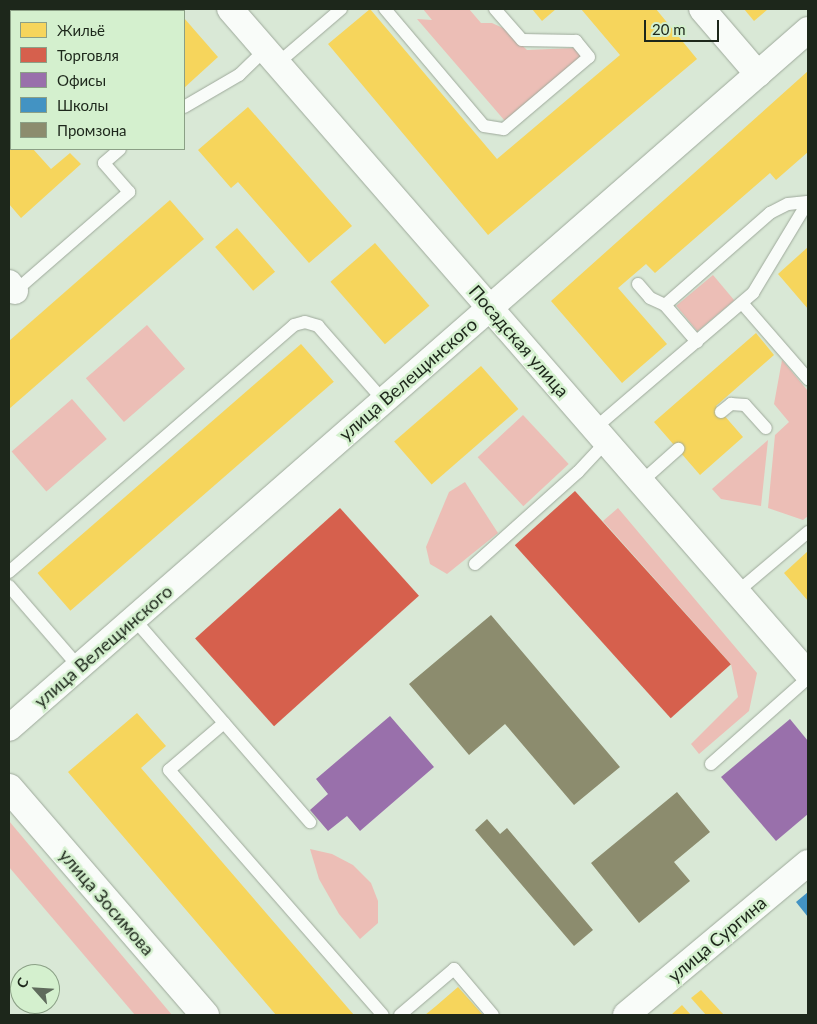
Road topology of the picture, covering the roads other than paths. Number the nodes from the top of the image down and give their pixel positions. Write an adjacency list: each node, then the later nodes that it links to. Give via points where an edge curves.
1 (230, 9): 7 (street, Посадская улица)
2 (341, 9): 7 (lane)
3 (385, 9): 4 (lane, via 484,126 504,129 589,57 576,41 522,40)
4 (495, 9)
5 (702, 9): 8 (street)
6 (808, 30): 8 (street, улица Велещинского)
7 (272, 56): 9 (lane); 16 (street, Посадская улица)
8 (758, 74): 16 (street, улица Велещинского)
9 (185, 106)
10 (119, 150): 13 (lane, via 104,163 129,192)
11 (808, 202): 14 (lane, via 753,293); 15 (lane, via 788,204 770,213)
12 (638, 284): 15 (lane, via 650,298)
13 (11, 290)
14 (742, 302): 17 (lane); 18 (lane)
15 (665, 305): 17 (lane)
16 (490, 308): 19 (street, улица Велещинского); 22 (street, Посадская улица)
17 (697, 342): 22 (lane)
18 (808, 379)
19 (384, 401): 27 (lane, via 318,326 305,322 294,325); 30 (street, улица Велещинского)
20 (721, 412): 21 (lane, via 730,404 745,405)
21 (766, 428)
22 (601, 435): 24 (street, Посадская улица); 26 (lane, via 578,472)
23 (678, 449): 24 (lane)
24 (641, 482): 29 (street, Посадская улица)
25 (808, 532): 29 (lane)
26 (475, 564)
27 (9, 572)
28 (9, 586): 31 (lane)
29 (737, 592): 32 (street, Посадская улица)
30 (134, 619): 31 (street, улица Велещинского); 34 (lane)
31 (79, 667): 35 (street, улица Велещинского)
32 (808, 674)
33 (808, 678): 36 (lane)
34 (224, 723): 38 (lane); 41 (lane, via 170,770)
35 (9, 728)
36 (711, 764)
37 (9, 788): 40 (main road, улица Зосимова)
38 (310, 822)
39 (808, 863): 44 (street, улица Сургина)
40 (205, 1015)
41 (383, 1015)
42 (400, 1015): 43 (lane, via 454,970)
43 (493, 1015)
44 (626, 1015)

